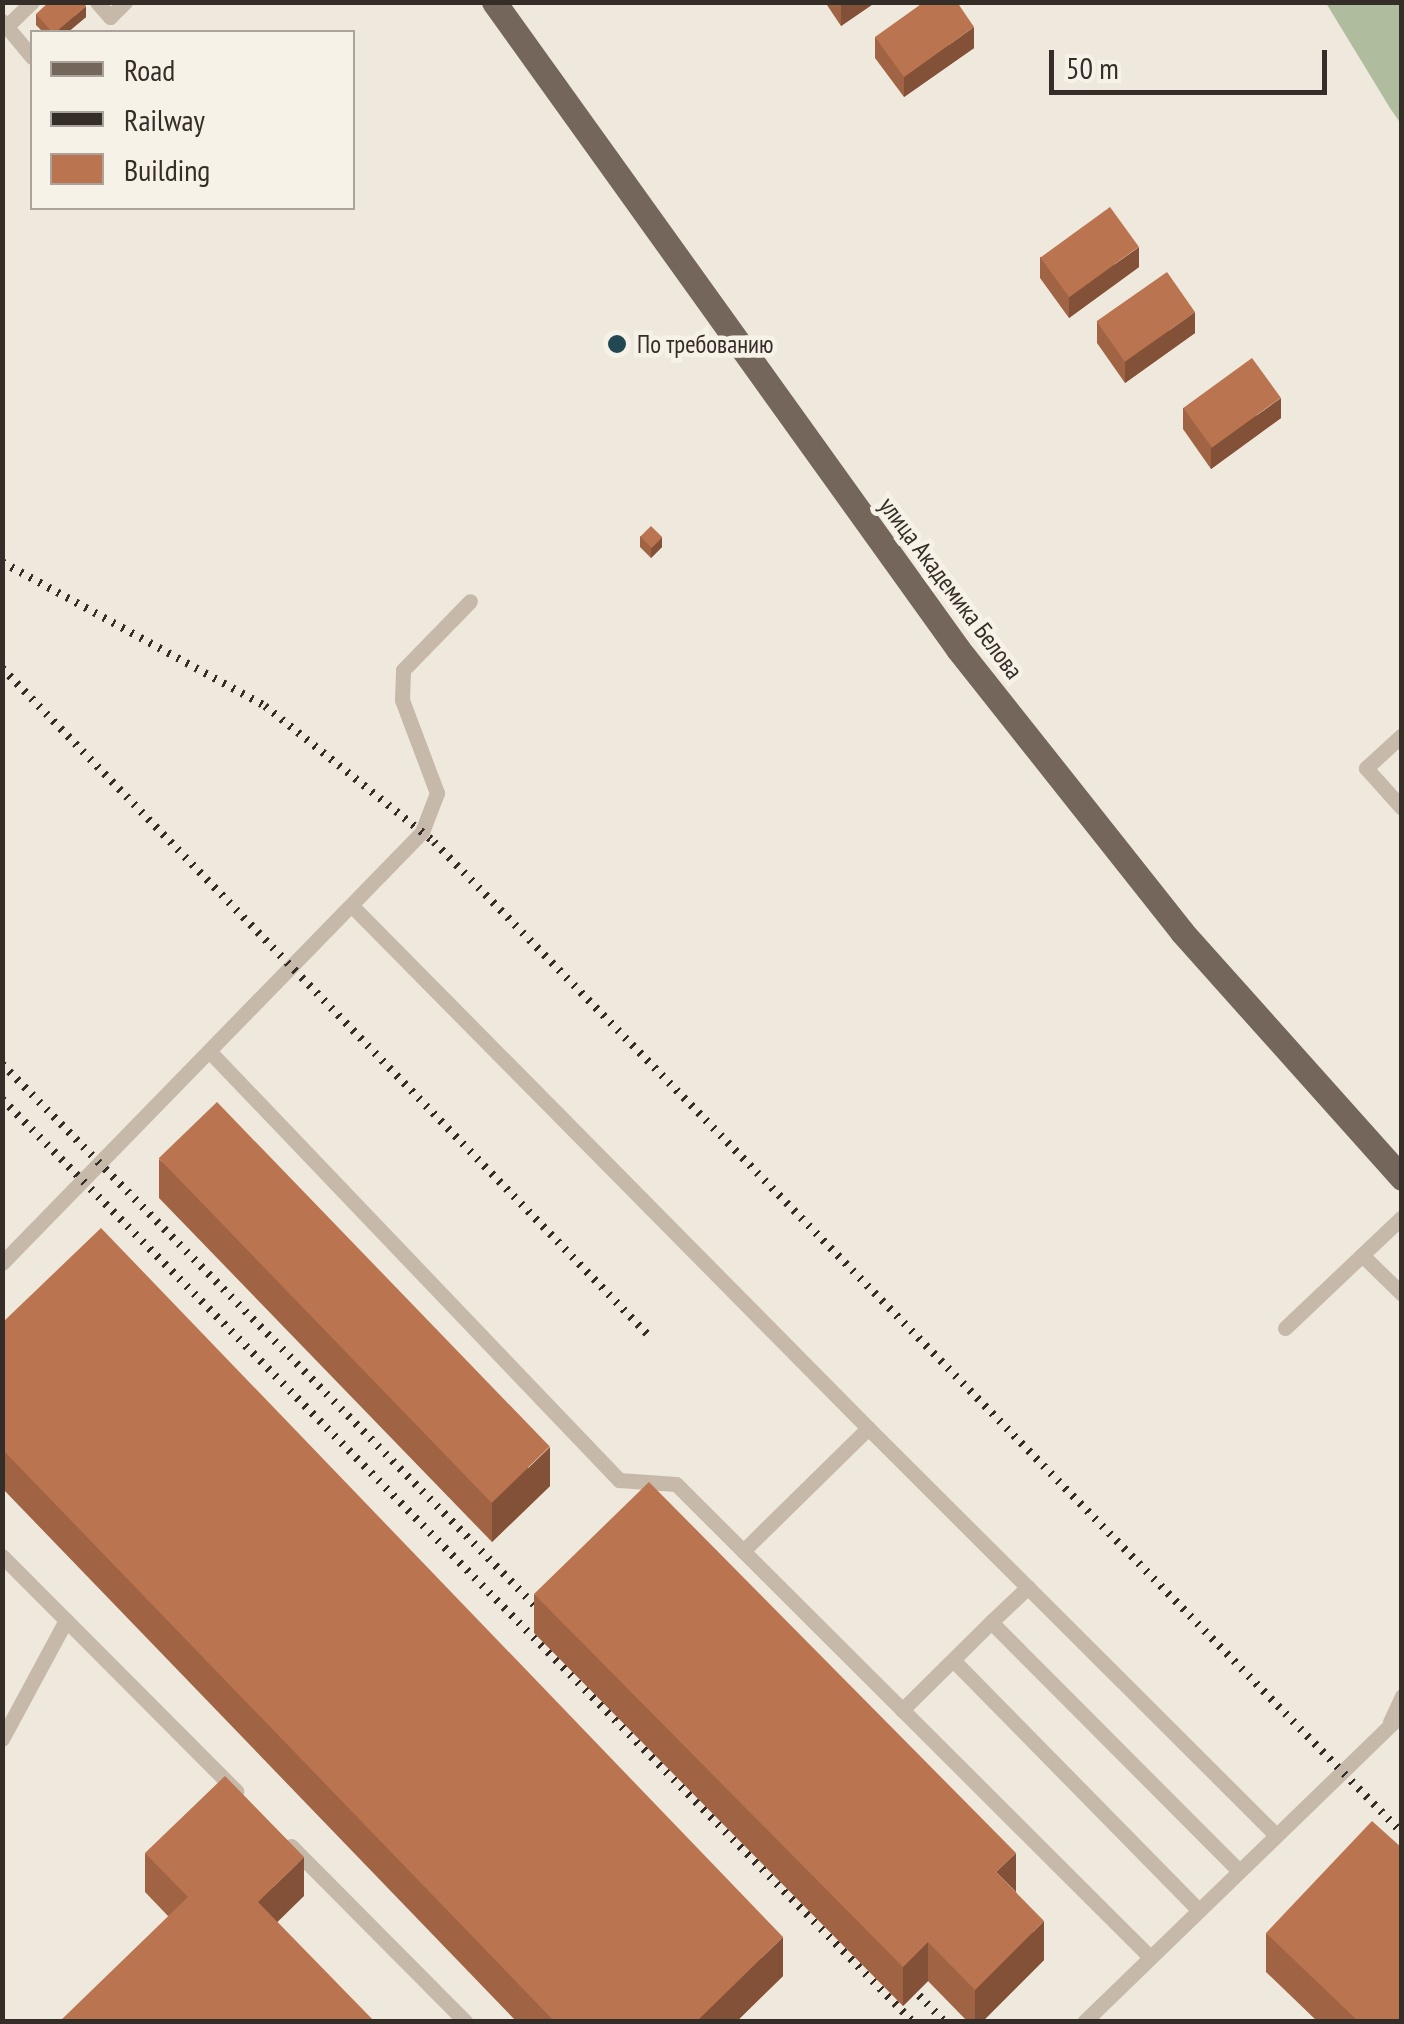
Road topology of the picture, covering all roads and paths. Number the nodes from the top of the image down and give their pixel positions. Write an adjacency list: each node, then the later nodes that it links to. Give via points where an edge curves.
1 (32, 2): 5 (lane)
2 (97, 2): 3 (lane, via 110,17)
3 (125, 2)
4 (494, 2): 12 (main road, улица Академика Белова, via 969,663 1182,932)
5 (5, 24): 6 (lane)
6 (30, 55)
7 (470, 601): 10 (lane, via 412,655 400,684 434,774 434,811)
8 (1402, 736): 9 (lane, via 1366,768)
9 (1402, 808)
10 (353, 907): 11 (lane); 18 (lane)
11 (212, 1053): 15 (lane); 19 (lane, via 619,1480 676,1484)
12 (1402, 1178)
13 (1402, 1217): 14 (lane)
14 (1362, 1254): 16 (lane); 17 (lane)
15 (2, 1263)
16 (1402, 1294)
17 (1285, 1328)
18 (868, 1428): 19 (lane); 21 (lane)
19 (743, 1551): 26 (lane)
20 (2, 1556): 22 (lane)
21 (1028, 1587): 23 (lane); 31 (lane)
22 (66, 1620): 28 (lane); 29 (lane)
23 (991, 1622): 24 (lane); 32 (lane)
24 (953, 1660): 26 (lane); 33 (lane)
25 (1402, 1696): 27 (lane)
26 (902, 1710): 34 (lane)
27 (1396, 1718): 31 (lane)
28 (2, 1739)
29 (245, 1800)
30 (273, 1828): 35 (lane)
31 (1274, 1834): 32 (lane)
32 (1238, 1870): 33 (lane)
33 (1198, 1909): 34 (lane)
34 (1150, 1957): 36 (lane)
35 (466, 2022)
36 (1084, 2022)

